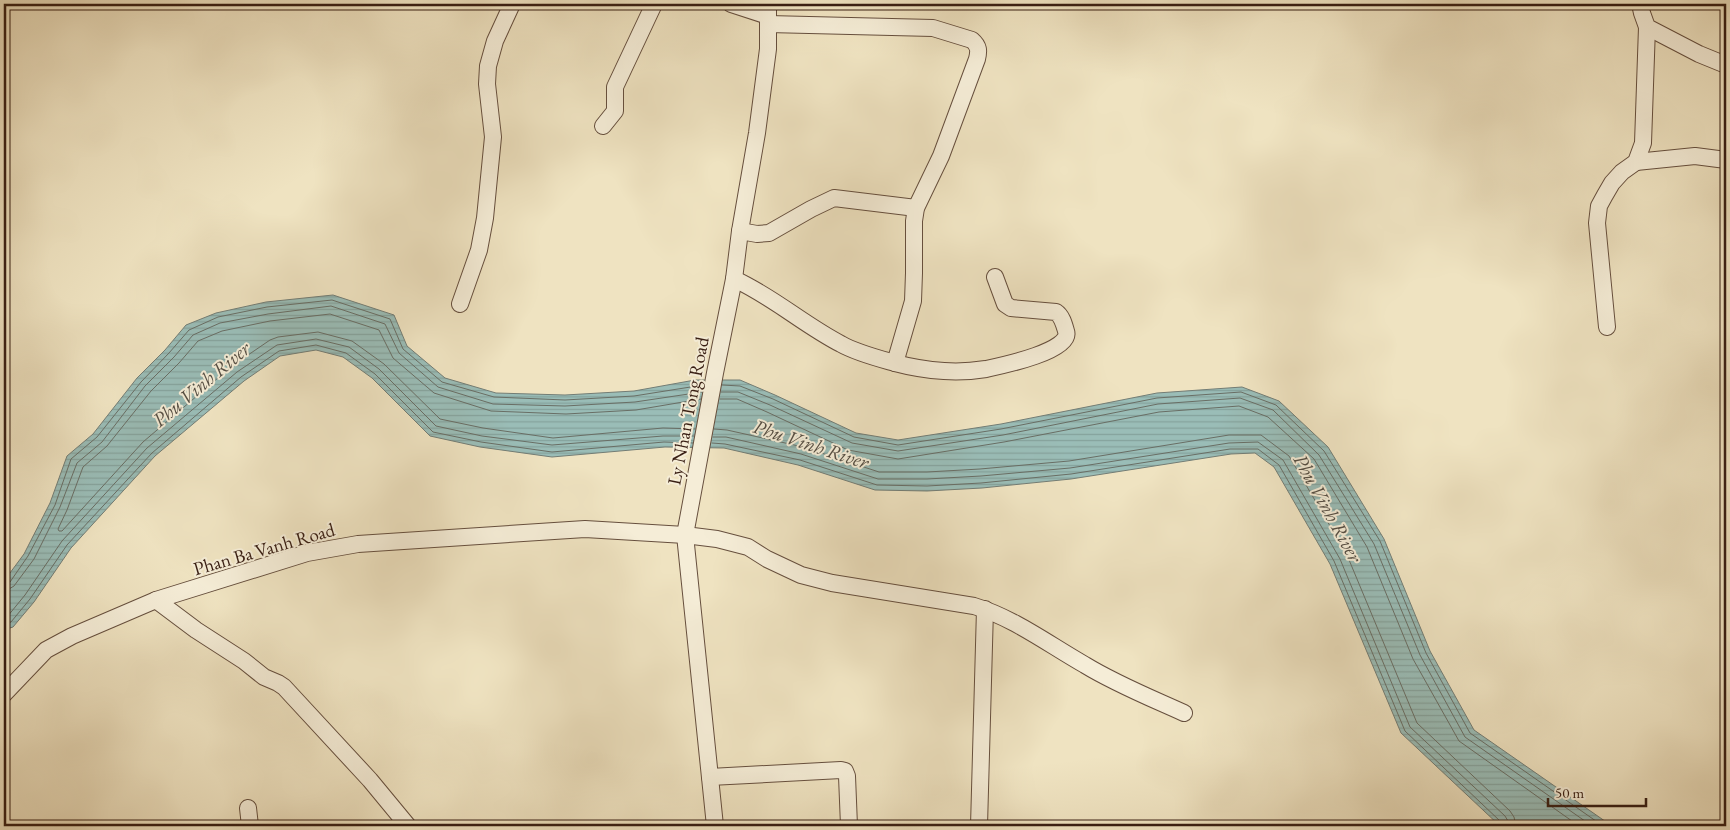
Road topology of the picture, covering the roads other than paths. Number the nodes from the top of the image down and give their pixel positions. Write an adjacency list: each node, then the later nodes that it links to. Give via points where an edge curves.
1 (512, 4): 15 (street, via 488,66 493,137 485,218 479,250)
2 (654, 4): 8 (street, via 615,87 614,111)
3 (731, 4): 5 (street)
4 (1640, 4): 6 (street)
5 (768, 15): 11 (street, via 933,28 977,44 977,60 941,156); 12 (street, Ly Nhan Tong Road, via 768,49)
6 (1648, 27): 7 (street); 10 (street, via 1642,143)
7 (1726, 65)
8 (603, 126)
9 (1726, 160): 10 (street, via 1696,156)
10 (1636, 162): 16 (street, via 1612,183 1600,206 1597,222)
11 (916, 208): 12 (street, via 834,198 769,232); 17 (street, via 913,301)
12 (740, 232): 14 (street, Ly Nhan Tong Road)
13 (996, 277): 17 (street, via 1010,308 1060,315 1066,340 1039,355 985,369 944,371)
14 (734, 279): 17 (street, via 842,345); 18 (street, Ly Nhan Tong Road)
15 (460, 304)
16 (1607, 327)
17 (895, 363)
18 (685, 535): 19 (street, Phan Ba Vanh Road, via 585,528 358,544 307,553); 20 (street, Phan Ba Vanh Road, via 748,547 767,560 801,575 832,584); 23 (street, Ly Nhan Tong Road)
19 (156, 600): 21 (street, Phan Ba Vanh Road, via 46,650); 26 (street, via 264,677 284,687)
20 (985, 609): 22 (street, Phan Ba Vanh Road, via 1086,666); 29 (street)
21 (4, 694)
22 (1184, 714)
23 (710, 777): 27 (street, Ly Nhan Tong Road); 28 (street, via 845,771)
24 (248, 808): 25 (street)
25 (250, 826)
26 (408, 826)
27 (715, 826)
28 (848, 826)
29 (979, 826)

